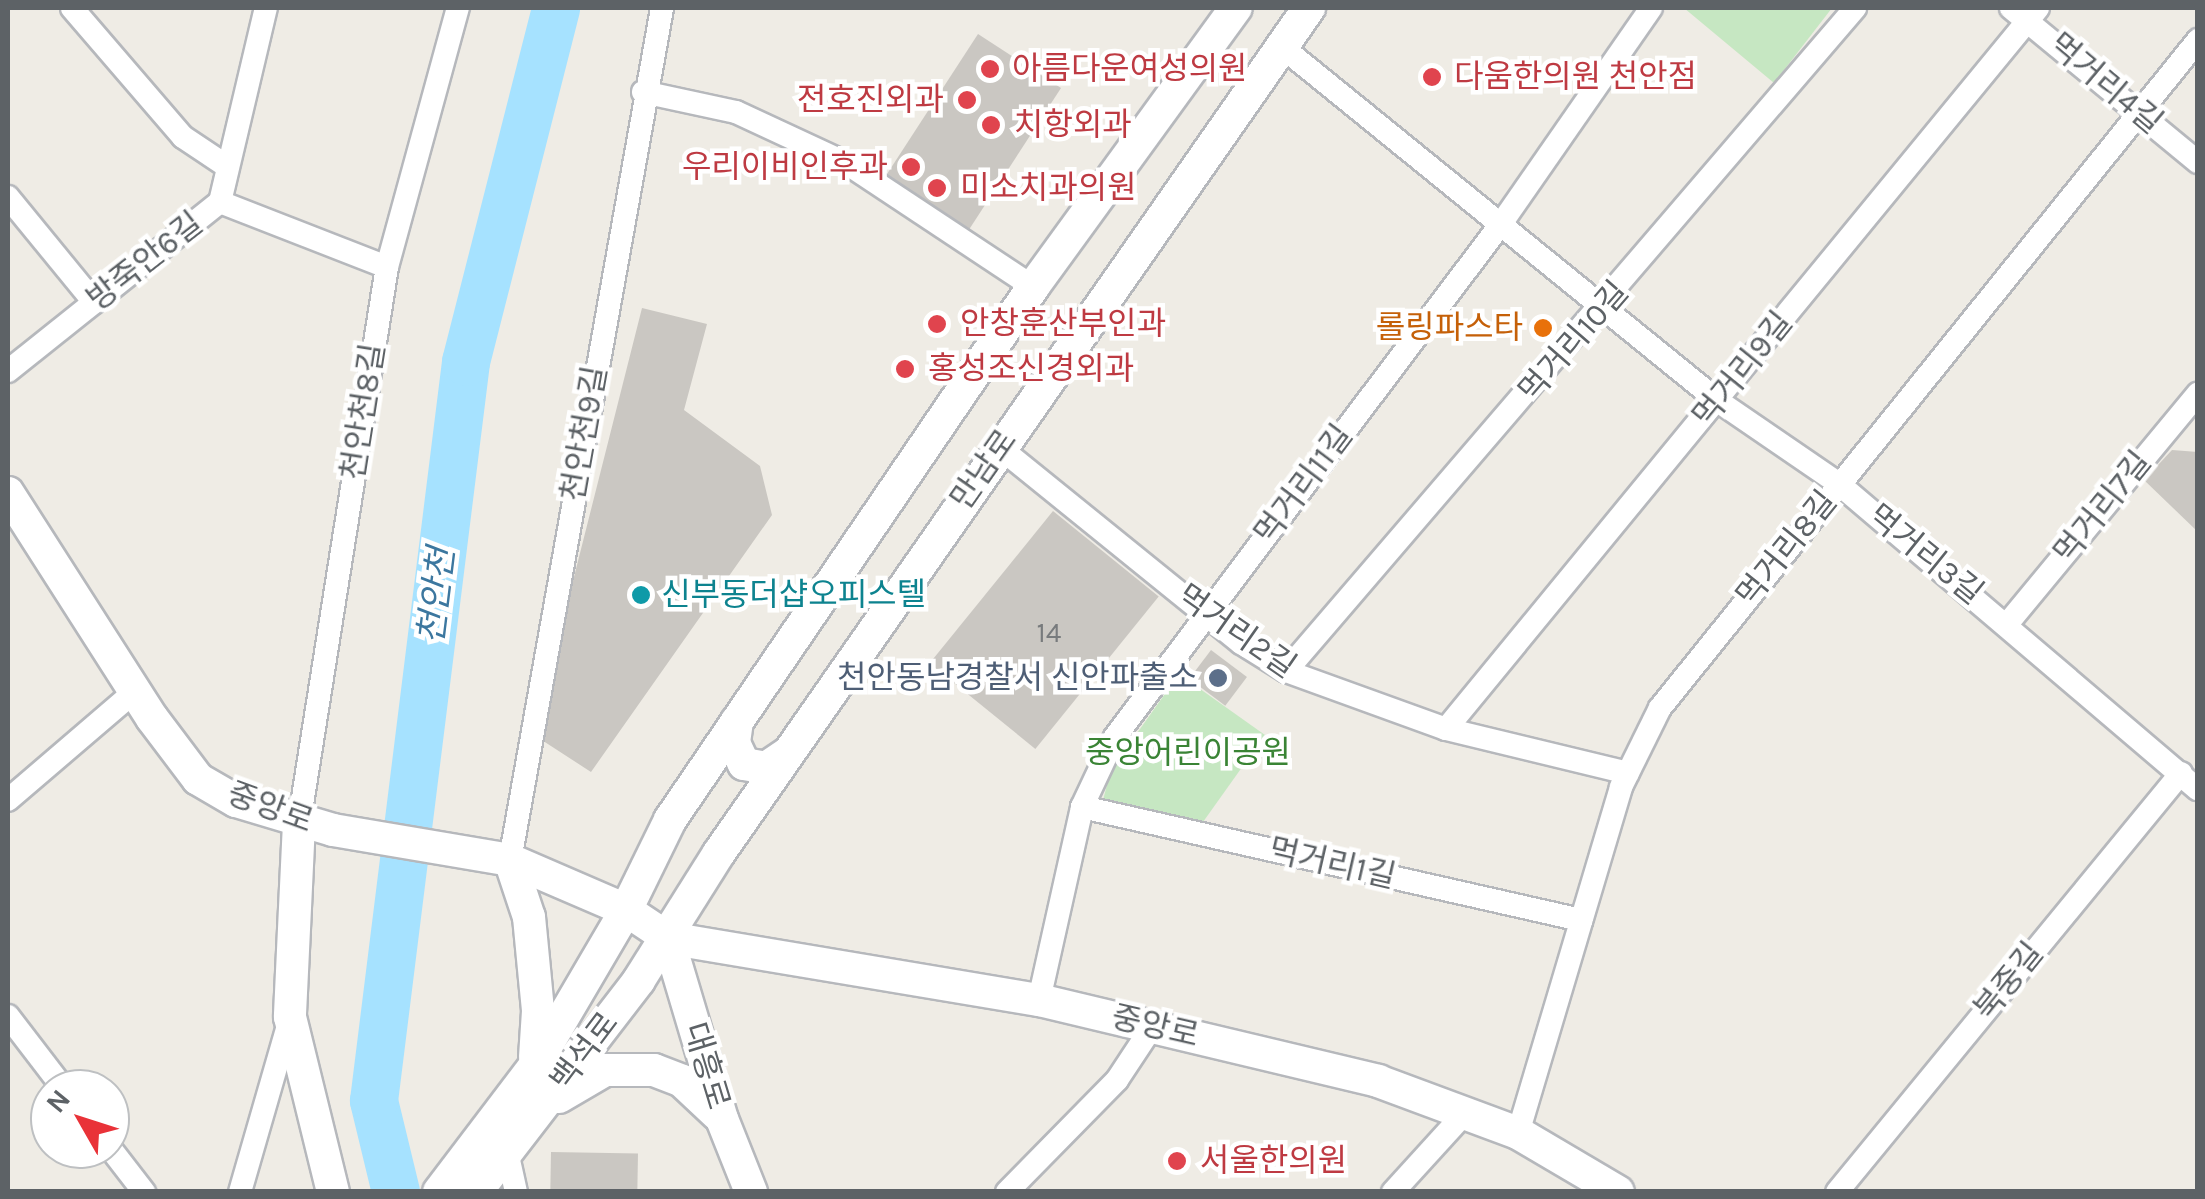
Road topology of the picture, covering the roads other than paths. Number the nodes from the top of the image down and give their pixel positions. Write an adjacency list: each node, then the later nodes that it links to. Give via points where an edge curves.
1 (72, 8): 15 (street, via 182,138)
2 (266, 8): 15 (street, 방죽안6길)
3 (458, 8): 19 (street, 천안천8길)
4 (662, 8): 12 (street, 천안천9길)
5 (1236, 8): 20 (main road, 만남로)
6 (1310, 8): 11 (main road, 만남로)
7 (1652, 8): 18 (street, 먹거리11길)
8 (1855, 8): 22 (street, 먹거리10길)
9 (2026, 12): 13 (street, 먹거리4길); 25 (street, 먹거리9길)
10 (2198, 40): 13 (street, 먹거리8길)
11 (1282, 47): 18 (street, 먹거리3길); 26 (main road, 만남로)
12 (643, 92): 20 (street, via 736,112 846,163); 41 (street, 천안천9길)
13 (2137, 110): 14 (street, 먹거리4길); 27 (street, 먹거리8길)
14 (2198, 162)
15 (225, 165): 17 (street, 방죽안6길)
16 (8, 197): 21 (street)
17 (220, 202): 19 (street); 21 (street, 방죽안6길)
18 (1503, 221): 22 (street, 먹거리3길); 29 (street, 먹거리11길)
19 (387, 267): 40 (street, 천안천8길)
20 (1033, 288): 33 (main road, 만남로)
21 (94, 302): 23 (street, 방죽안6길)
22 (1605, 307): 25 (street, 먹거리3길); 31 (street, 먹거리10길)
23 (8, 371)
24 (2198, 393): 30 (street, 먹거리7길)
25 (1718, 401): 27 (street, 먹거리3길); 34 (street, 먹거리9길)
26 (999, 447): 29 (street, 먹거리2길); 35 (main road, 만남로)
27 (1838, 484): 30 (street, 먹거리3길); 36 (street, 먹거리8길, via 1660,708)
28 (8, 493): 32 (main road, 중앙로)
29 (1206, 615): 31 (street, 먹거리2길); 39 (street, 먹거리11길, via 1115,737)
30 (2008, 623): 37 (street, 먹거리3길)
31 (1286, 671): 34 (street, 먹거리2길)
32 (135, 691): 38 (street); 40 (main road, 중앙로, via 198,779)
33 (737, 721): 35 (main road, via 734,743 744,764 766,768); 42 (main road, 만남로, via 670,820)
34 (1446, 729): 36 (street, 먹거리2길)
35 (788, 753): 44 (main road, 만남로)
36 (1628, 773): 43 (street, 먹거리8길)
37 (2189, 781): 67 (street, 북중길)
38 (8, 800)
39 (1082, 807): 43 (street, 먹거리1길); 45 (street, 먹거리11길)
40 (299, 822): 41 (main road, 중앙로); 47 (main road)
41 (510, 860): 42 (main road); 49 (main road, via 529,917 538,1011)
42 (626, 910): 44 (main road); 49 (main road, 백석로)
43 (1581, 920): 54 (street, 먹거리8길)
44 (668, 938): 45 (main road, 중앙로); 52 (main road, 백석로); 53 (main road, 대흥로)
45 (1039, 1000): 48 (main road, 중앙로)
46 (8, 1016): 50 (street)
47 (290, 1017): 58 (street); 59 (main road)
48 (1152, 1027): 51 (main road, 중앙로, via 1378,1080); 64 (street, via 1117,1080)
49 (534, 1068): 55 (main road, 백석로)
50 (49, 1069)
51 (1466, 1113): 54 (main road, 중앙로); 65 (street)
52 (536, 1116): 53 (main road, via 577,1082 605,1070 632,1069 682,1081); 55 (main road, 백석로)
53 (722, 1120): 63 (main road, 대흥로)
54 (1518, 1133): 66 (main road, 중앙로)
55 (499, 1148): 60 (main road); 61 (main road); 62 (street)
56 (126, 1169): 57 (street)
57 (144, 1192)
58 (240, 1192)
59 (333, 1192)
60 (439, 1192)
61 (476, 1192)
62 (516, 1192)
63 (751, 1192)
64 (1006, 1192)
65 (1393, 1192)
66 (1618, 1192)
67 (1837, 1192)

